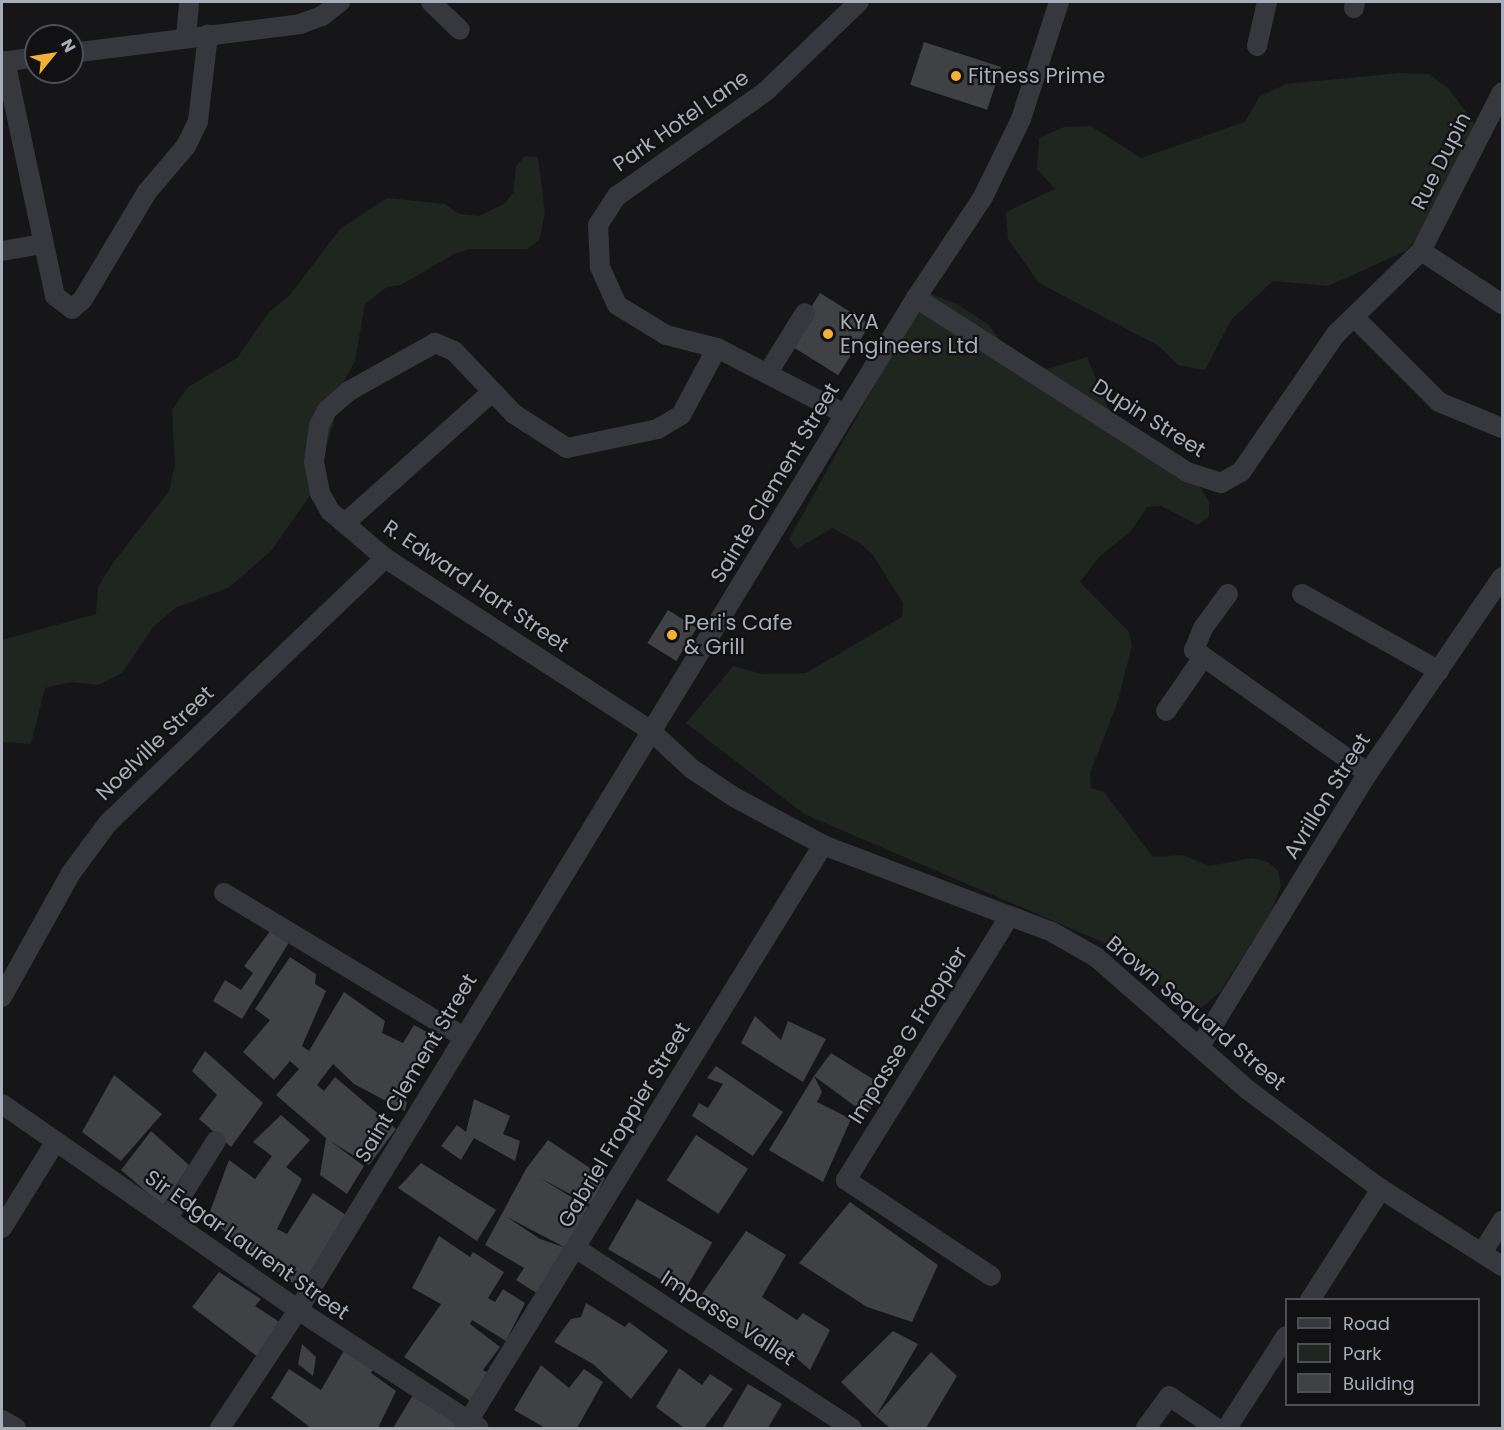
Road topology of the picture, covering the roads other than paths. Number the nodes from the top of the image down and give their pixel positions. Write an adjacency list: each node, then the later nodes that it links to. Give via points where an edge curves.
1 (189, 2): 9 (street)
2 (340, 2): 8 (street, via 322,16 300,24)
3 (431, 2): 7 (street)
4 (859, 2): 22 (street, Park Hotel Lane, via 765,92 617,196 598,225 600,267 617,305 666,335)
5 (1059, 2): 18 (street, Sainte Clement Street, via 1021,119 1001,163)
6 (1267, 2): 10 (street)
7 (460, 30)
8 (208, 35): 9 (street); 15 (street, via 198,121 186,146 147,192 83,299 72,309 55,296)
9 (186, 38): 11 (street)
10 (1257, 46)
11 (84, 51)
12 (24, 58): 13 (street)
13 (3, 61): 15 (street)
14 (1503, 92): 17 (street, Rue Dupin)
15 (42, 244): 16 (street)
16 (2, 251)
17 (1421, 251): 19 (street); 21 (street, Dupin Street)
18 (916, 298): 21 (street, Dupin Street, via 1187,472 1221,483 1241,472 1289,397); 25 (street, Sainte Clement Street)
19 (1503, 304)
20 (805, 313): 23 (street)
21 (1354, 317): 26 (street, via 1439,402)
22 (717, 348): 23 (street, Park Hotel Lane); 24 (street, via 681,415 658,429 599,444 567,448 550,441)
23 (769, 371): 25 (street, Park Hotel Lane)
24 (491, 393): 27 (street); 27 (street, R. Edward Hart Street, via 454,351 435,343 349,391 327,410 319,426 314,462 320,493 330,511)
25 (845, 414): 35 (street, Sainte Clement Street)
26 (1503, 428)
27 (345, 523): 28 (street, R. Edward Hart Street)
28 (385, 558): 35 (street, R. Edward Hart Street); 40 (street, Noelville Street, via 108,823 71,873)
29 (1503, 577): 33 (street, Avrillon Street)
30 (1228, 594): 32 (street, via 1203,628 1194,650)
31 (1302, 594): 33 (street)
32 (1202, 659): 34 (street); 36 (street)
33 (1439, 671): 36 (street, Avrillon Street)
34 (1166, 711)
35 (651, 731): 37 (street, Brown Sequard Street, via 692,769); 41 (street, Saint Clement Street)
36 (1368, 773): 42 (street, Avrillon Street)
37 (823, 845): 39 (street, Brown Sequard Street); 50 (street, Gabriel Froppier Street)
38 (224, 893): 41 (street)
39 (1010, 916): 42 (street, Brown Sequard Street, via 1096,957); 53 (street, Impasse G Froppier, via 846,1180)
40 (2, 997)
41 (462, 1036): 55 (street, Saint Clement Street)
42 (1200, 1046): 46 (street, Brown Sequard Street, via 1248,1090)
43 (2, 1104): 44 (street, Sir Edgar Laurent Street)
44 (56, 1141): 47 (street, Sir Edgar Laurent Street); 49 (street)
45 (216, 1141): 47 (street)
46 (1381, 1189): 51 (street, Brown Sequard Street); 54 (street)
47 (167, 1219): 55 (street, Sir Edgar Laurent Street)
48 (1503, 1221): 51 (street)
49 (2, 1228)
50 (577, 1249): 58 (street, Gabriel Froppier Street); 61 (street, Impasse Vallet)
51 (1482, 1253): 52 (street, Brown Sequard Street)
52 (1503, 1266)
53 (991, 1276)
54 (1311, 1298)
55 (298, 1310): 58 (street, Sir Edgar Laurent Street); 60 (street, Saint Clement Street)
56 (1285, 1339): 64 (street)
57 (2, 1420): 59 (street)
58 (471, 1426)
59 (16, 1428)
60 (220, 1428)
61 (852, 1428)
62 (1146, 1428): 63 (street, via 1169,1396)
63 (1216, 1428)
64 (1227, 1428)

